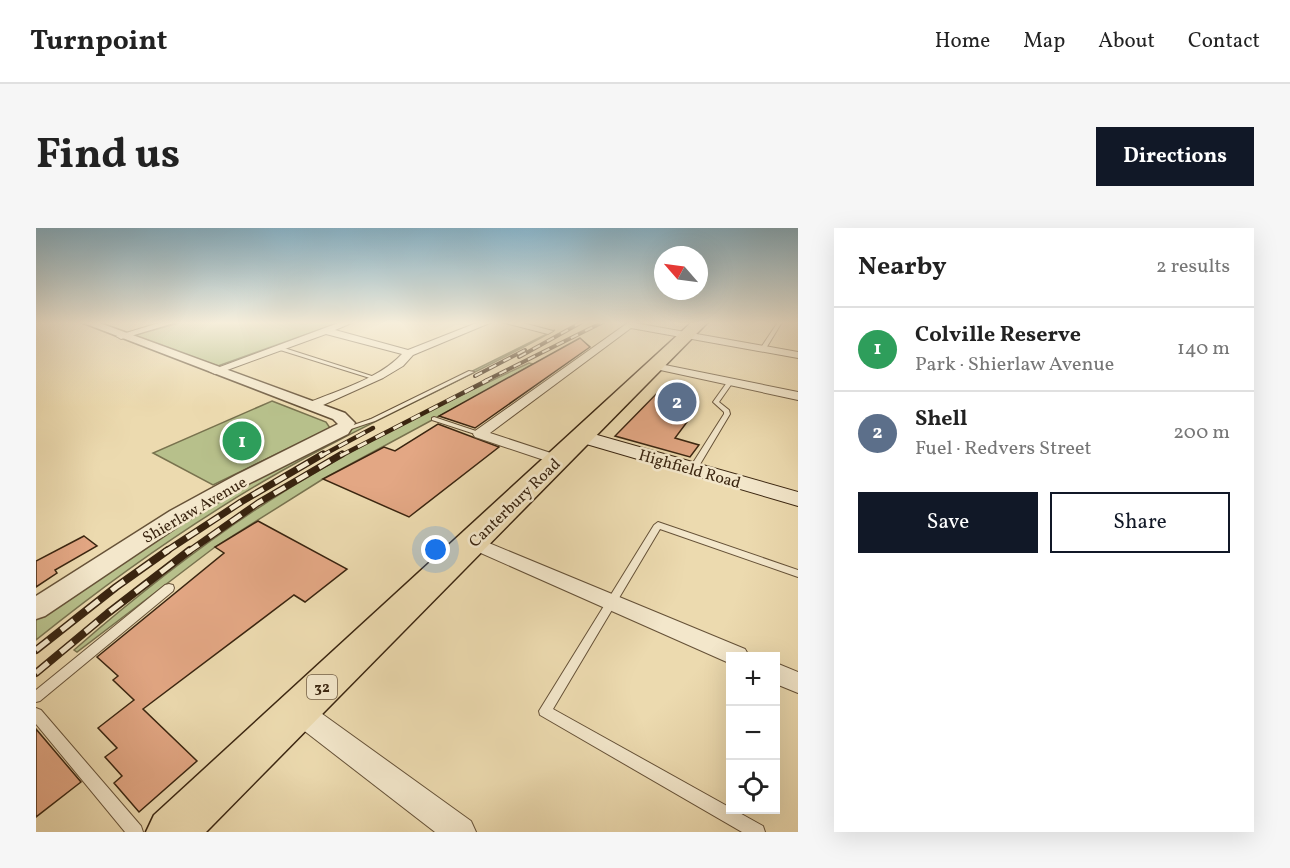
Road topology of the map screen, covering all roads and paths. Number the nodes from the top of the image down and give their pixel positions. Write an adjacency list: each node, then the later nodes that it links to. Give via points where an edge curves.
1 (159, 350): 12 (street)
2 (273, 350): 12 (street)
3 (286, 350): 14 (lane)
4 (399, 350): 9 (street)
5 (416, 350): 9 (street)
6 (595, 350): 20 (street)
7 (671, 350): 11 (main road, Canterbury Road / 32)
8 (769, 350): 10 (street)
9 (409, 353): 14 (street)
10 (798, 356)
11 (655, 366): 15 (street); 21 (main road, Canterbury Road / 32)
12 (215, 371): 17 (street)
13 (471, 372): 19 (lane, via 374,420)
14 (375, 378): 17 (street)
15 (730, 382): 16 (street); 23 (lane, via 716,402 727,414)
16 (798, 396)
17 (312, 406): 19 (street)
18 (434, 419): 20 (lane)
19 (340, 423): 29 (street, Shierlaw Avenue, via 178,516)
20 (480, 434): 22 (street)
21 (583, 436): 22 (main road, Canterbury Road / 32); 23 (main road, Highfield Road)
22 (558, 460): 25 (main road, Canterbury Road / 32)
23 (693, 469): 24 (main road, Highfield Road)
24 (798, 500)
25 (472, 542): 28 (street); 34 (main road, Canterbury Road / 32)
26 (798, 574): 28 (lane, via 658,525)
27 (169, 588): 33 (lane)
28 (612, 602): 30 (street); 39 (lane, via 545,711)
29 (36, 609)
30 (726, 652)
31 (780, 675): 32 (street)
32 (798, 683)
33 (36, 697)
34 (298, 711): 37 (main road, Canterbury Road / 32); 38 (street)
35 (36, 714): 36 (lane)
36 (135, 832)
37 (171, 832)
38 (460, 832)
39 (757, 832)

